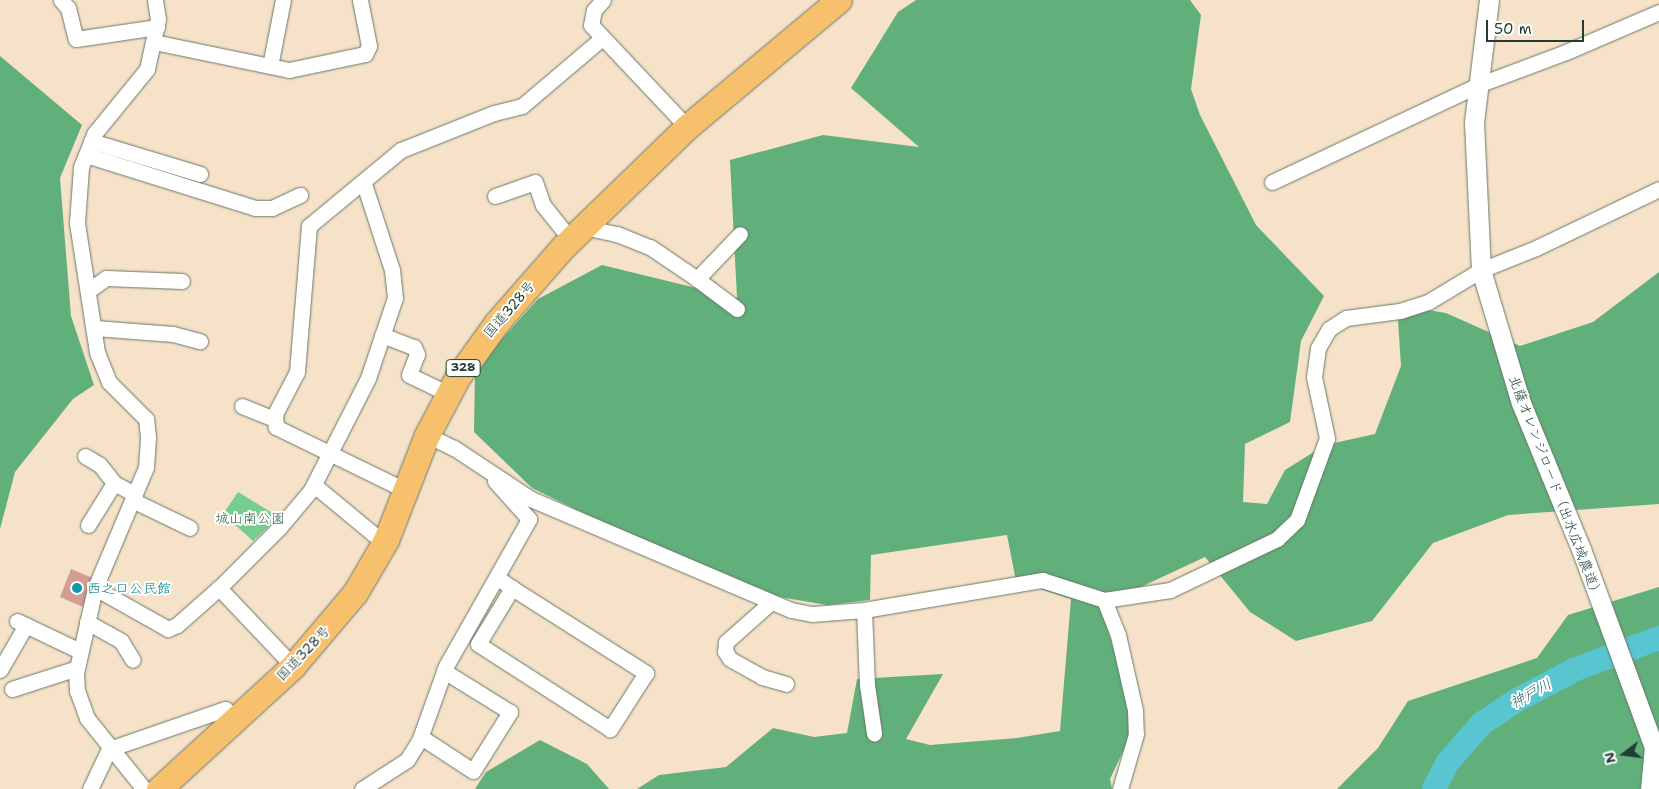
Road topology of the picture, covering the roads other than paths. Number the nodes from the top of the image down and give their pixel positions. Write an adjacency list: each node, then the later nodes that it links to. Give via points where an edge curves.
1 (61, 0): 9 (street, via 68,8 76,38)
2 (155, 0): 9 (street)
3 (283, 0): 12 (street)
4 (360, 0): 12 (street, via 369,46 365,54 289,70)
5 (603, 0): 10 (street, via 594,10 592,25)
6 (839, 0): 14 (highway, 国道328号 / 328)
7 (1489, 0): 13 (street, 北薩オレンジロード（出水広域農道）)
8 (1659, 12): 13 (street)
9 (157, 27): 11 (street)
10 (601, 39): 14 (street); 18 (street, via 522,106 494,113 402,150)
11 (154, 42): 12 (street); 15 (street, via 147,69)
12 (270, 66)
13 (1478, 85): 17 (street); 24 (street, 北薩オレンジロード（出水広域農道）, via 1474,122)
14 (687, 127): 22 (highway, 国道328号 / 328)
15 (89, 148): 16 (street); 20 (street, via 255,208 272,208); 27 (street, via 82,167 76,222)
16 (200, 174)
17 (1272, 182)
18 (364, 184): 30 (street, via 392,270 395,298); 34 (street, via 309,226 297,372)
19 (1659, 189): 24 (street, via 1536,248)
20 (300, 195)
21 (495, 196): 22 (street, via 535,182 543,205)
22 (577, 233): 25 (street, via 650,247); 32 (highway, 国道328号 / 328, via 478,344)
23 (740, 234): 25 (street)
24 (1481, 270): 50 (street, via 1428,302 1400,311 1346,318 1329,329 1318,348 1314,377 1327,438 1297,520 1277,539 1170,590); 65 (street, 北薩オレンジロード（出水広域農道）, via 1521,403)
25 (697, 279): 28 (street)
26 (182, 281): 27 (street, via 106,278)
27 (88, 291): 29 (street)
28 (737, 309)
29 (95, 328): 31 (street, via 173,334); 42 (street, via 97,352 108,382 146,419 146,467)
30 (382, 335): 32 (street, via 414,347 417,354 409,375); 36 (street, via 368,378)
31 (200, 341)
32 (449, 394): 35 (highway, 国道328号 / 328)
33 (242, 406): 34 (street)
34 (275, 419): 36 (street, via 276,427)
35 (427, 435): 38 (street, via 454,448); 41 (highway, 国道328号 / 328)
36 (331, 455): 40 (street); 41 (street)
37 (85, 456): 39 (street, via 100,465)
38 (489, 474): 46 (street, via 529,518); 51 (street, via 570,517)
39 (114, 483): 42 (street); 43 (street)
40 (314, 485): 45 (street); 48 (street, via 279,528)
41 (405, 490): 45 (highway, 国道328号 / 328)
42 (134, 497): 44 (street); 47 (street)
43 (88, 525)
44 (190, 528)
45 (384, 543): 56 (highway, 国道328号 / 328, via 355,593)
46 (498, 578): 49 (street); 59 (street)
47 (95, 588): 48 (street, via 168,628 177,625); 53 (street)
48 (219, 588): 56 (street)
49 (512, 588): 49 (street, via 646,673 610,729 478,644)
50 (1104, 600): 52 (street, via 1042,580); 72 (street, via 1118,635 1135,710 1136,734)
51 (770, 603): 52 (street, via 812,614); 60 (street, via 726,642 725,651 730,659 762,678)
52 (864, 610): 63 (street, via 867,685)
53 (87, 622): 54 (street); 55 (street, via 120,641)
54 (80, 652): 57 (street); 58 (street, via 21,623)
55 (133, 660)
56 (292, 666): 62 (highway, 国道328号 / 328)
57 (77, 668): 61 (street); 66 (street, via 77,691 82,705)
58 (0, 670)
59 (444, 672): 64 (street); 64 (street, via 510,712 473,771)
60 (786, 684)
61 (12, 689)
62 (236, 718): 66 (street, via 225,709); 70 (highway, 国道328号 / 328)
63 (874, 733)
64 (421, 737): 67 (street, via 407,760)
65 (1656, 746): 73 (street, 北薩オレンジロード（出水広域農道）)
66 (109, 749): 68 (street); 69 (street)
67 (385, 784): 71 (street)
68 (90, 789)
69 (144, 789)
70 (159, 789)
71 (362, 789)
72 (1120, 789)
73 (1650, 789)

